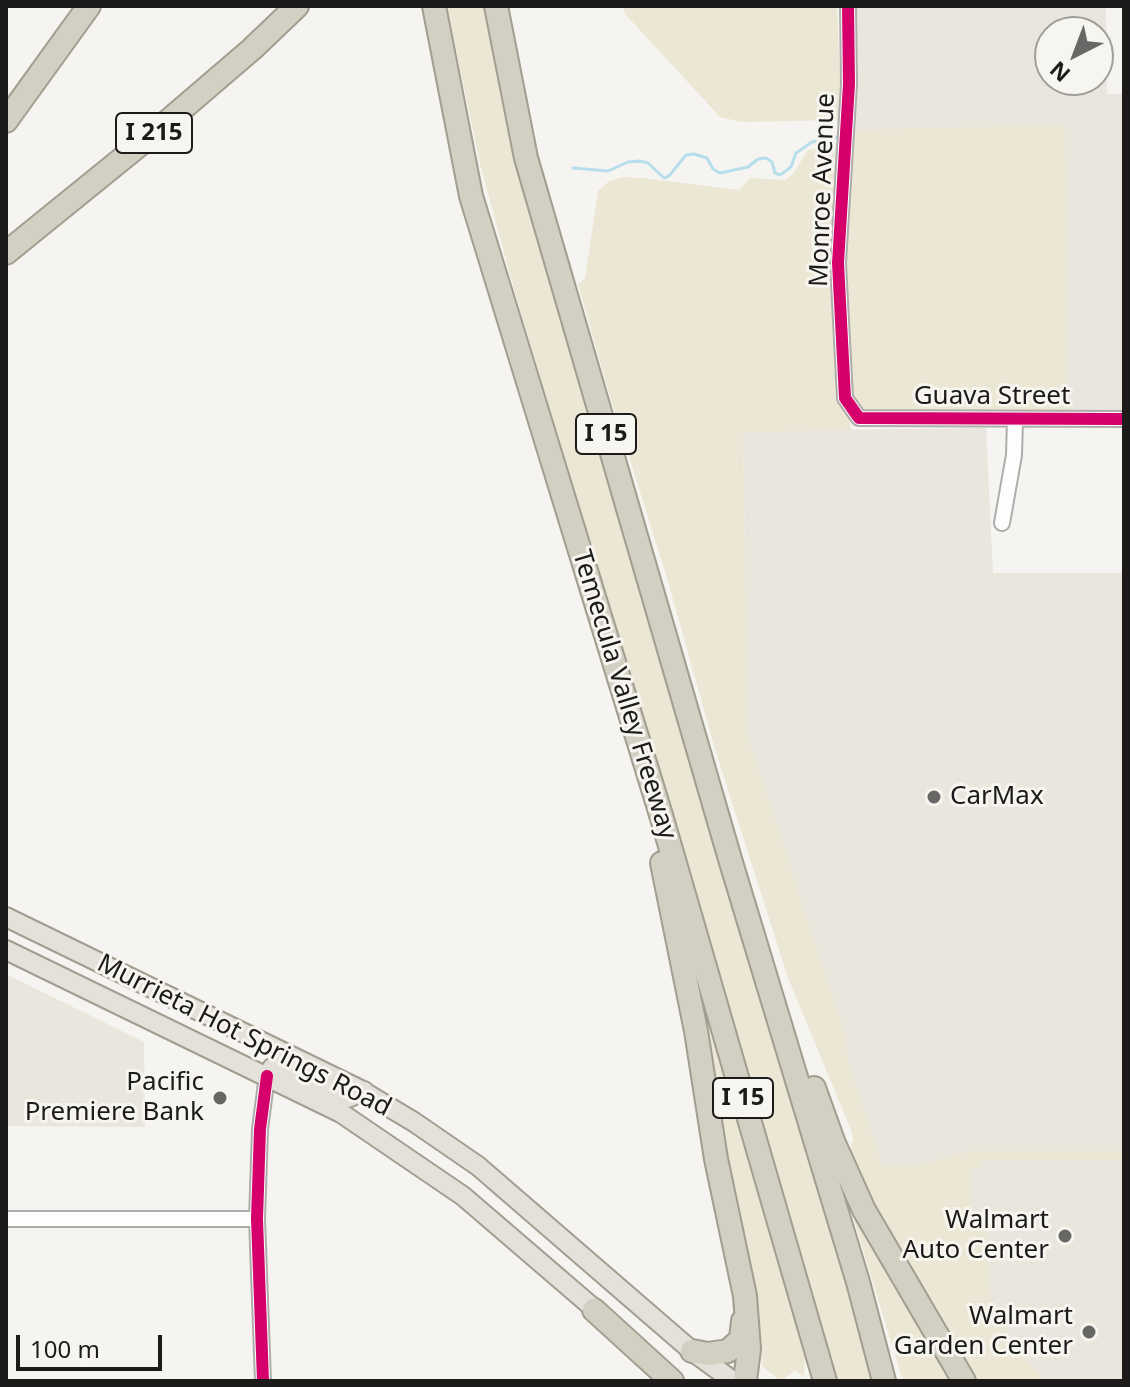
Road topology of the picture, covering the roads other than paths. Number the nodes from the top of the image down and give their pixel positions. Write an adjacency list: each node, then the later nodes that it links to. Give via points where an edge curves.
1 (297, 6): 8 (highway, I 215)
2 (434, 6): 15 (highway, Temecula Valley Freeway / I 15, via 471,196)
3 (496, 6): 16 (highway, Temecula Valley Freeway / I 15, via 526,158)
4 (848, 6): 11 (street, Monroe Avenue, via 849,84 838,263 845,398)
5 (84, 13): 6 (highway); 7 (highway)
6 (6, 97)
7 (6, 121)
8 (154, 133): 9 (highway, I 215); 10 (highway)
9 (6, 253)
10 (6, 270)
11 (859, 418): 13 (street, Guava Street)
12 (1124, 419): 13 (street, Guava Street)
13 (1015, 420): 14 (street)
14 (1002, 523)
15 (661, 815): 23 (highway, via 659,842); 31 (highway, Temecula Valley Freeway / I 15)
16 (730, 859): 32 (highway, Temecula Valley Freeway / I 15); 33 (highway, via 833,1141 864,1210)
17 (6, 917): 20 (main road, Murrieta Hot Springs Road)
18 (6, 950): 19 (main road, Murrieta Hot Springs Road)
19 (267, 1076): 20 (main road, via 272,1068 287,1068 348,1098); 22 (street); 24 (main road, Murrieta Hot Springs Road, via 341,1113 463,1196)
20 (364, 1091): 25 (main road, Murrieta Hot Springs Road, via 478,1166)
21 (6, 1219): 22 (street)
22 (257, 1219): 26 (street)
23 (745, 1296): 25 (highway, via 741,1339 718,1354); 30 (highway)
24 (594, 1310): 27 (highway); 28 (main road, Murrieta Hot Springs Road)
25 (692, 1351): 29 (main road, Murrieta Hot Springs Road)
26 (263, 1381)
27 (672, 1381)
28 (686, 1381)
29 (733, 1381)
30 (745, 1381)
31 (825, 1381)
32 (886, 1381)
33 (964, 1381)

